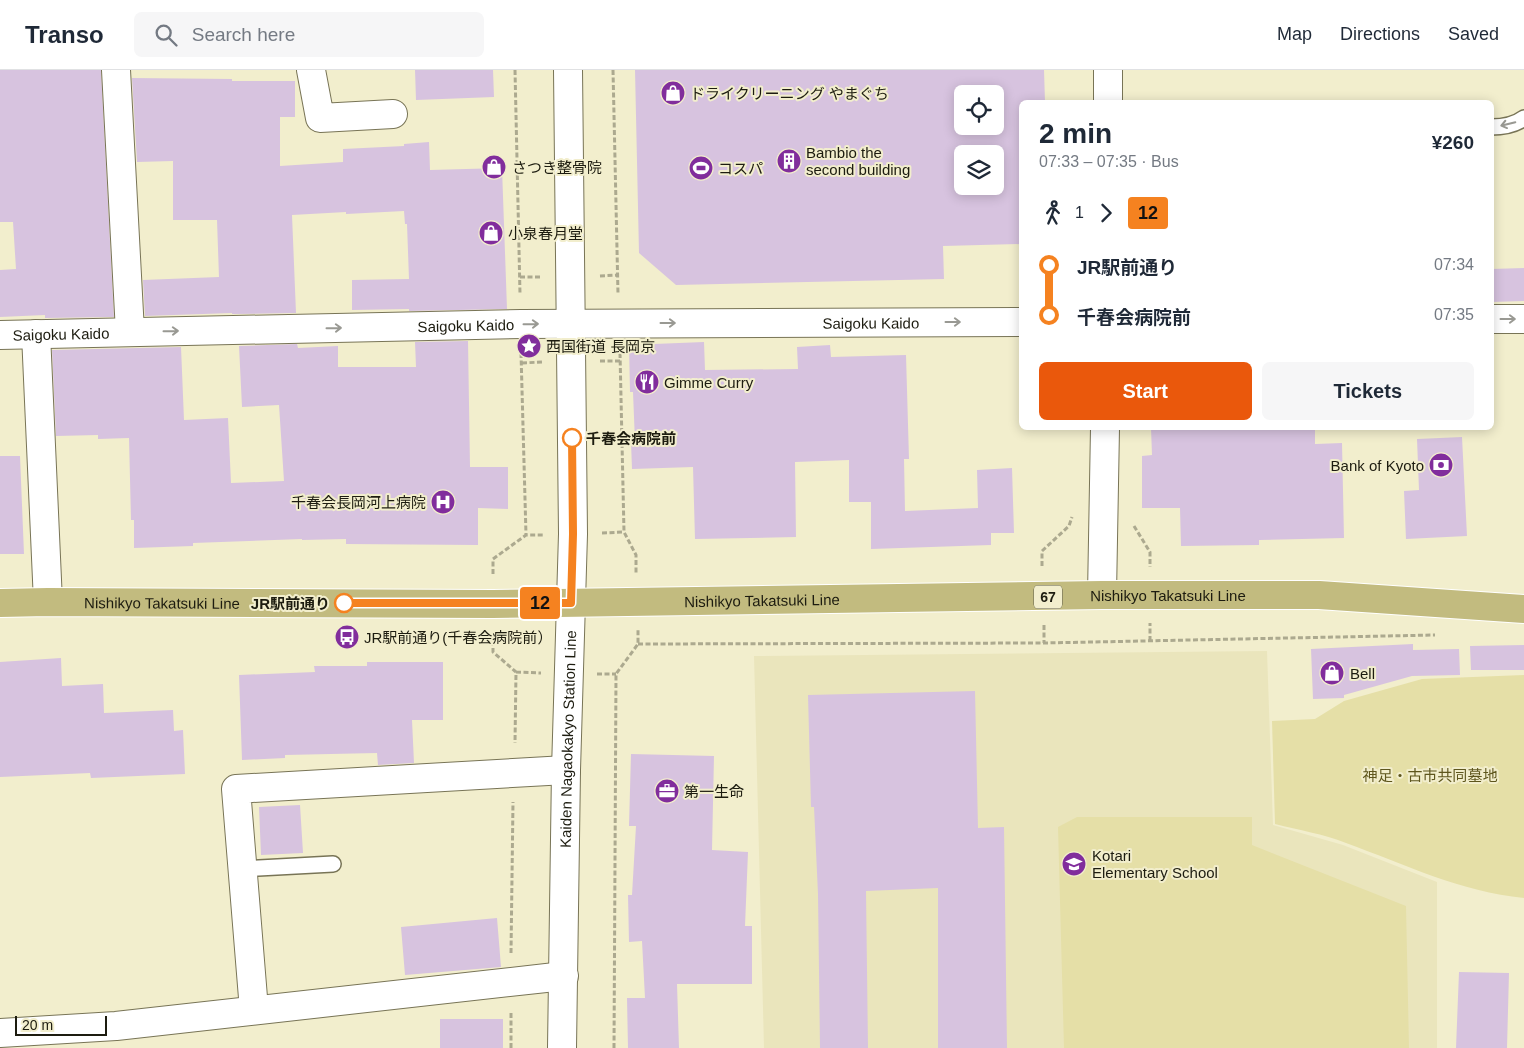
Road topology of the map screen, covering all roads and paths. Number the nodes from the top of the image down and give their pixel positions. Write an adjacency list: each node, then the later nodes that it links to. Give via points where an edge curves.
1 (116, 70): 2 (street); 14 (street)
2 (133, 70)
3 (311, 70): 7 (street, via 320,118)
4 (568, 70): 13 (street, Kaiden Nagaokakyo Station Line)
5 (1108, 70): 6 (street)
6 (1108, 100)
7 (393, 114)
8 (1524, 118): 9 (lane, one-way to 9)
9 (1494, 127)
10 (1494, 319): 11 (street, one-way to 11)
11 (1524, 319)
12 (1019, 322): 13 (street, Saigoku Kaido, one-way to 12)
13 (570, 324): 14 (street, Saigoku Kaido, one-way to 13); 23 (street, Kaiden Nagaokakyo Station Line)
14 (130, 332): 15 (street, Saigoku Kaido)
15 (36, 334): 16 (street, Saigoku Kaido); 21 (street)
16 (0, 335)
17 (1105, 430): 19 (street)
18 (624, 532): 20 (path, via 636,555)
19 (1102, 595): 20 (main road, Nishikyo Takatsuki Line / 67); 24 (main road, Nishikyo Takatsuki Line / 67, via 1319,595)
20 (637, 601): 23 (main road, Nishikyo Takatsuki Line / 67); 26 (path)
21 (48, 602): 22 (main road, Nishikyo Takatsuki Line / 67); 23 (main road, Nishikyo Takatsuki Line / 67)
22 (0, 603)
23 (571, 603): 27 (street, Kaiden Nagaokakyo Station Line)
24 (1524, 609)
25 (1436, 635): 26 (path, via 1044,643)
26 (638, 644): 34 (path, via 616,674)
27 (566, 770): 29 (street, via 236,789); 30 (street, Kaiden Nagaokakyo Station Line)
28 (332, 864): 29 (lane)
29 (259, 873): 31 (street)
30 (564, 976): 31 (street); 33 (street, Kaiden Nagaokakyo Station Line)
31 (254, 1010): 32 (street, via 116,1026)
32 (0, 1033)
33 (562, 1048)
34 (614, 1048)

